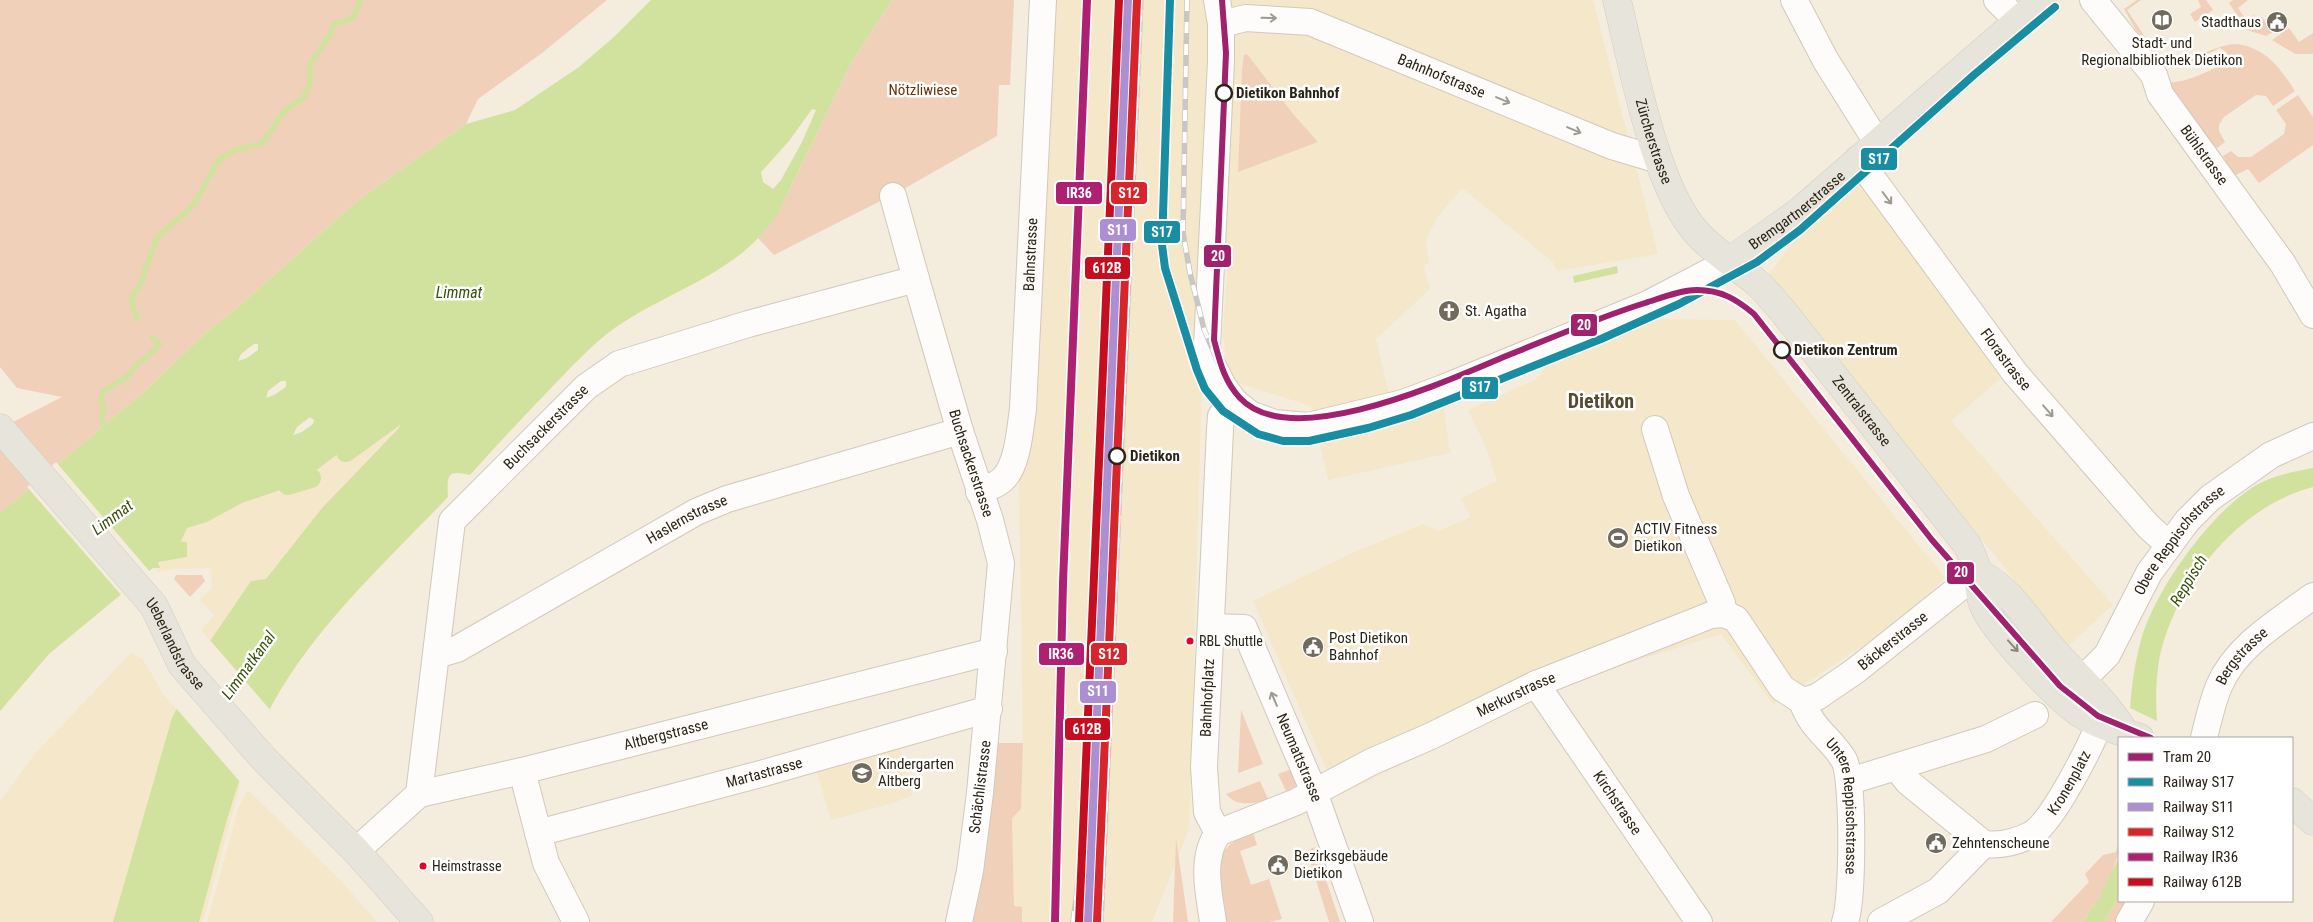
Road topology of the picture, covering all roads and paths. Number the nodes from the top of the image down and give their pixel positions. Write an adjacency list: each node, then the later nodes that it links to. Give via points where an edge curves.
1 (1044, 0): 20 (street, Bahnstrasse, via 1023,409 1014,457 1007,474)
2 (1617, 0): 10 (main road, Zürcherstrasse)
3 (1794, 0): 9 (street, Florastrasse)
4 (1997, 0): 8 (street)
5 (2042, 0): 8 (main road, Bremgartnerstrasse)
6 (2093, 0): 14 (street, Bühlstrasse, via 2154,74 2160,94 2283,264)
7 (1219, 12): 10 (street, Bahnhofstrasse, one-way to 10, via 1246,18 1310,22 1612,146); 15 (street, via 1214,235 1207,335 1209,358 1216,375)
8 (2017, 20): 9 (main road, Bremgartnerstrasse)
9 (1868, 150): 12 (main road, Bremgartnerstrasse, via 1800,211); 21 (street, Florastrasse, one-way to 21, via 2015,373 2148,526)
10 (1659, 160): 12 (main road, Zürcherstrasse, via 1677,203 1697,234)
11 (893, 196): 13 (street, Buchsackerstrasse)
12 (1730, 261): 15 (street, via 1648,304 1403,403 1308,426 1274,423 1250,414); 22 (main road, Zentralstrasse, via 1782,310 1891,446 1968,546)
13 (916, 278): 18 (street, Buchsackerstrasse); 27 (street, Buchsackerstrasse, via 638,356 596,379 452,521)
14 (2313, 315)
15 (1234, 400): 25 (street, Bahnhofplatz, via 1221,416)
16 (0, 428): 47 (main road, Ueberlandstrasse, via 154,606 182,664 263,758)
17 (1655, 429): 24 (street, via 1676,496)
18 (960, 431): 20 (street, Buchsackerstrasse); 27 (street, Haslernstrasse, via 727,499 696,512 456,649)
19 (2313, 436): 21 (street, Obere Reppischstrasse, via 2272,455 2210,498)
20 (979, 492): 26 (street, Buchsackerstrasse, via 1001,563)
21 (2169, 545): 28 (street, Obere Reppischstrasse, via 2142,585 2107,654)
22 (1978, 573): 28 (main road, via 2000,586); 30 (main road, Zentralstrasse, one-way to 30, via 1979,591 1988,616); 31 (street, Bäckerstrasse, via 1855,671 1817,697)
23 (2313, 596): 36 (street, Bergstrasse, via 2237,657 2219,687)
24 (1724, 614): 29 (street, Merkurstrasse, via 1711,615); 31 (street, via 1740,623 1782,688)
25 (1211, 627): 40 (street, Neumattstrasse, one-way to 25, via 1244,628); 45 (street, Bahnhofplatz, via 1204,789 1207,812)
26 (994, 651): 32 (street, Schächlistrasse); 38 (street, Altbergstrasse)
27 (436, 655): 41 (street, Buchsackerstrasse)
28 (2082, 680): 30 (main road); 35 (main road)
29 (1536, 684): 40 (street, Merkurstrasse); 54 (street, Kirchstrasse)
30 (2061, 698): 34 (main road, Zentralstrasse)
31 (1802, 701): 39 (street, Untere Reppischstrasse, via 1808,718 1844,760)
32 (989, 709): 44 (street, Martastrasse); 51 (street, Schächlistrasse, via 970,871)
33 (2035, 715): 37 (street, via 1986,739)
34 (2096, 731): 35 (main road, Zentralstrasse); 46 (street, Kronenplatz, via 2060,801 2034,833 1996,846)
35 (2132, 736)
36 (2204, 737)
37 (1896, 767): 39 (street); 46 (street, via 1908,782)
38 (522, 771): 41 (street, Altbergstrasse); 44 (street)
39 (1850, 781): 55 (street, Untere Reppischstrasse, via 1850,899)
40 (1314, 792): 45 (street); 53 (street, Neumattstrasse)
41 (419, 794): 47 (street, Altbergstrasse)
42 (2293, 803): 43 (main road)
43 (2313, 821)
44 (538, 833): 50 (street, via 546,863)
45 (1218, 833): 52 (street, via 1208,851 1207,862)
46 (1984, 844): 56 (street, via 1938,891)
47 (356, 851): 49 (main road, Ueberlandstrasse)
48 (2140, 902): 57 (street)
49 (419, 922)
50 (576, 922)
51 (959, 922)
52 (1213, 922)
53 (1360, 922)
54 (1699, 922)
55 (1845, 922)
56 (1881, 922)
57 (2129, 922)

